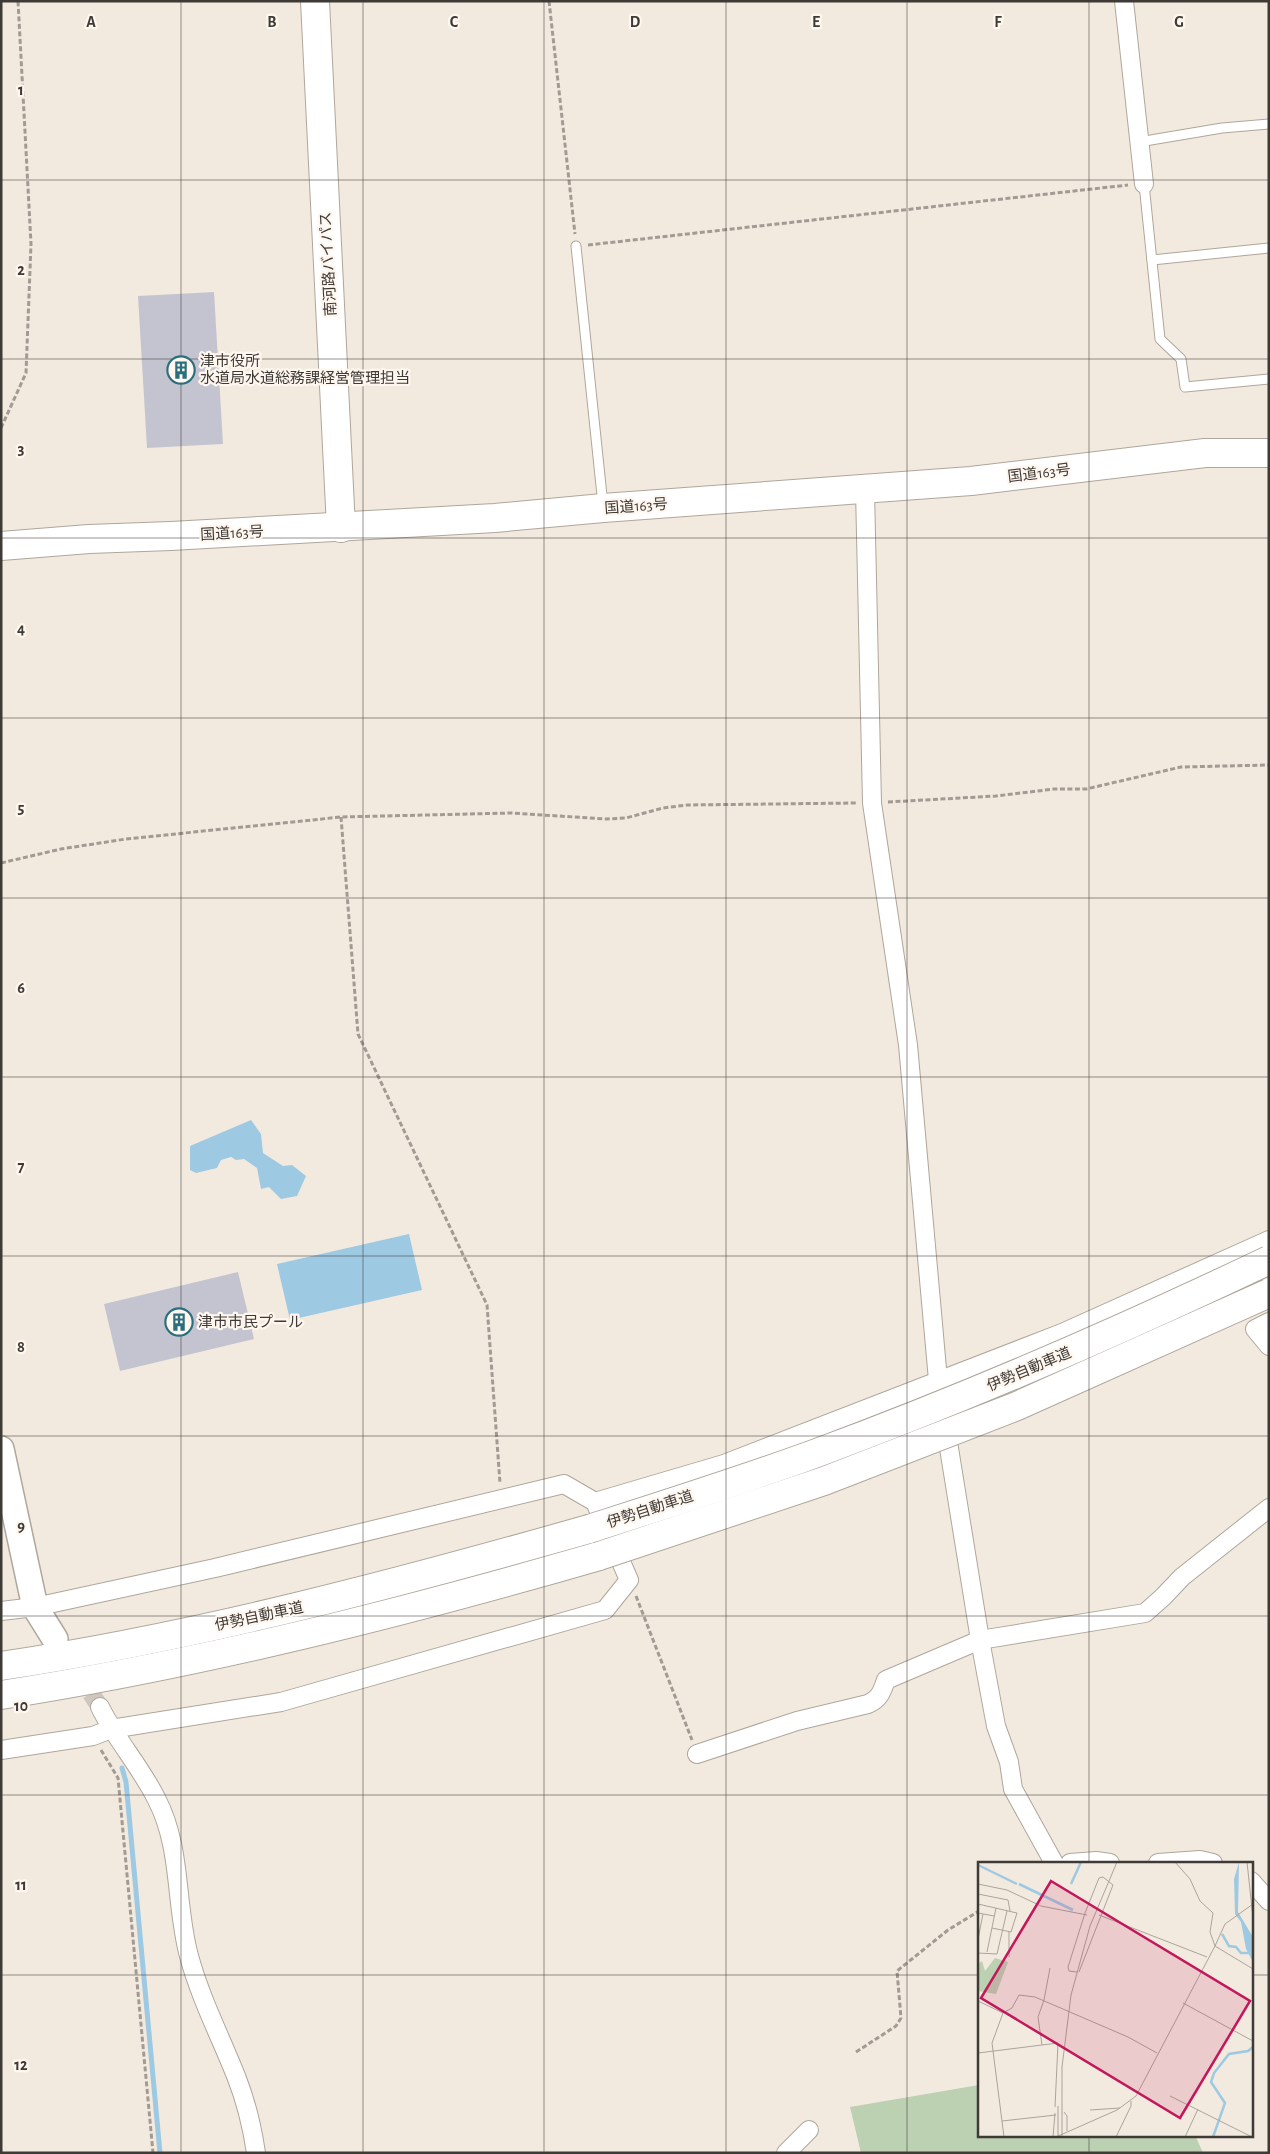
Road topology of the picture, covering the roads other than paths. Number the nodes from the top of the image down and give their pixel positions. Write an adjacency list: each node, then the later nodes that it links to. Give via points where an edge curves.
1 (315, 1): 13 (highway, 南河路バイパス)
2 (1124, 1): 4 (street)
3 (1269, 124): 4 (lane)
4 (1139, 142): 5 (street)
5 (1144, 184): 8 (lane)
6 (576, 246): 12 (lane)
7 (1269, 248): 8 (lane)
8 (1152, 260): 9 (lane, via 1160,339 1181,358 1185,387)
9 (1269, 379)
10 (1269, 453): 11 (highway, 国道163号, via 1245,451 1162,457 971,481)
11 (864, 490): 12 (highway, 国道163号); 20 (street, via 872,803 908,1046)
12 (604, 508): 13 (highway, 国道163号)
13 (341, 528): 14 (highway, 国道163号)
14 (1, 546)
15 (1269, 1240): 20 (street, via 1062,1333)
16 (1269, 1260): 28 (highway, 伊勢自動車道, bridge, via 1142,1321 988,1387 814,1454 589,1529 305,1606)
17 (1269, 1292): 29 (highway, 伊勢自動車道, bridge, via 1017,1406 824,1481 599,1556 314,1633 182,1663)
18 (1269, 1322): 19 (street, via 1255,1329)
19 (1269, 1346)
20 (938, 1380): 22 (street, via 724,1464); 27 (street)
21 (1, 1450): 24 (street)
22 (595, 1502): 24 (street, via 564,1484 215,1568); 31 (street, via 629,1580 605,1610 281,1702)
23 (1269, 1508): 27 (street, via 1182,1577 1145,1613)
24 (34, 1607): 25 (street); 26 (street)
25 (1, 1611)
26 (55, 1639)
27 (980, 1640): 33 (street, via 886,1680 881,1694 868,1704 798,1721); 34 (street, via 996,1726 1013,1789)
28 (1, 1666)
29 (1, 1695)
30 (100, 1706): 31 (street)
31 (111, 1729): 32 (street, via 93,1736); 42 (street, via 157,1800 171,1836 188,1955 239,2086 250,2119)
32 (1, 1750)
33 (697, 1754)
34 (1053, 1862)
35 (1083, 1862): 36 (street)
36 (1103, 1862)
37 (1172, 1862): 38 (street)
38 (1209, 1862)
39 (1252, 1882): 40 (street)
40 (1269, 1901)
41 (809, 2130): 43 (street)
42 (256, 2153)
43 (786, 2153)

